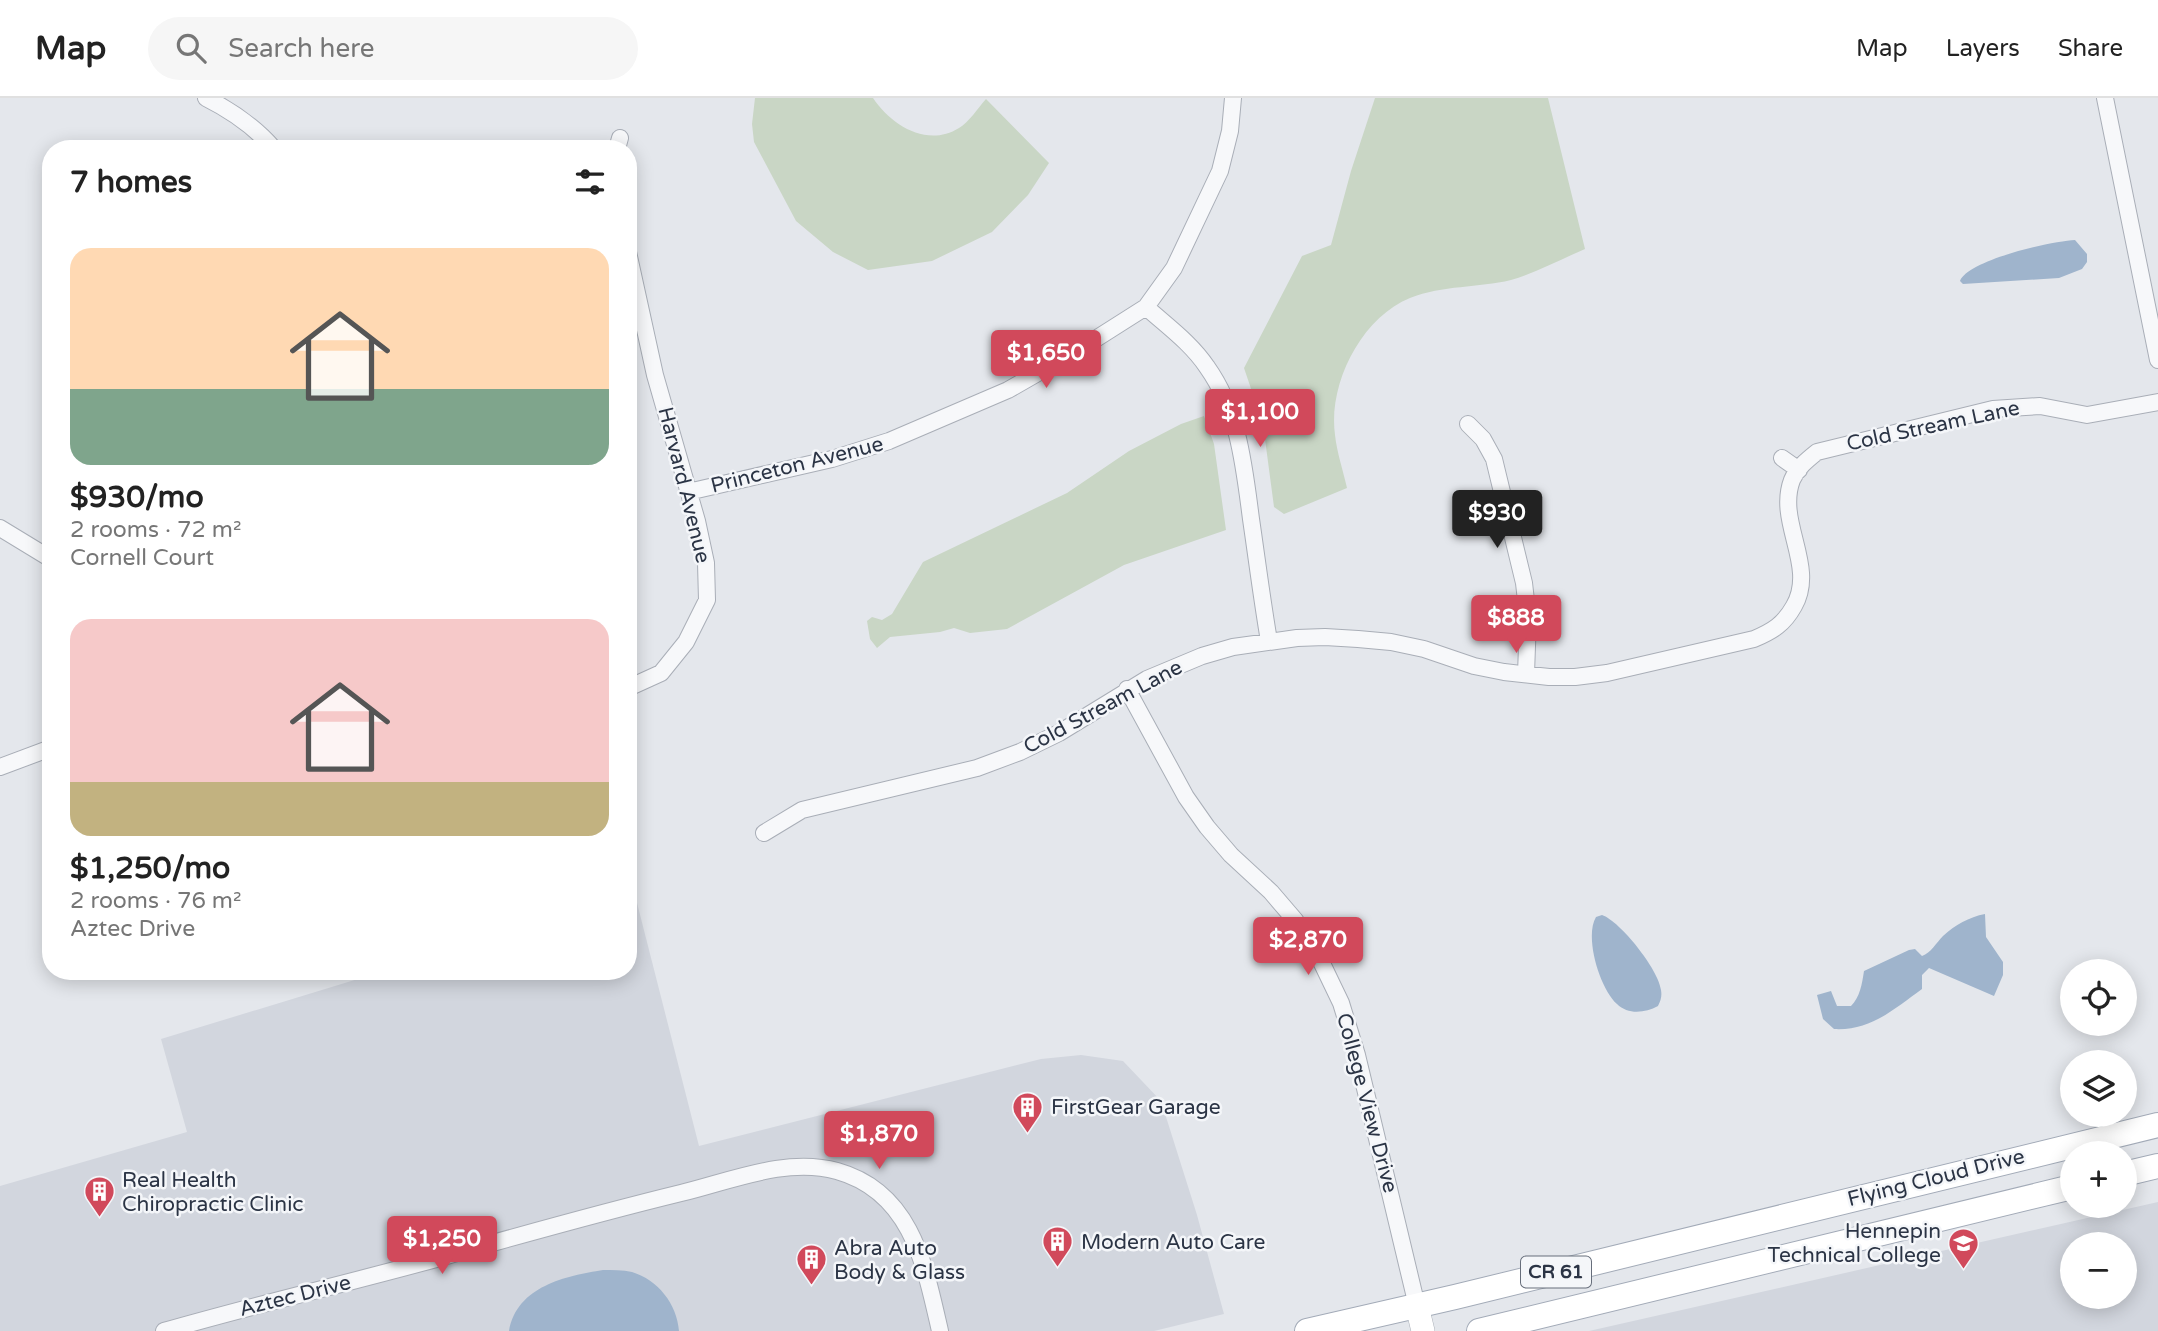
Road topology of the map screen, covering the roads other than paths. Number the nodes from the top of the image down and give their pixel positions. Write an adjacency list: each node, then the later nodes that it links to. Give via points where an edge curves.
1 (206, 98): 4 (street, via 230,110)
2 (1233, 98): 6 (street, Princeton Avenue, via 1220,171 1174,268)
3 (2105, 98): 7 (street)
4 (266, 140)
5 (637, 293): 12 (street, Harvard Avenue)
6 (1146, 307): 12 (street, Princeton Avenue, via 1007,390 889,441); 15 (street, via 1207,366 1234,420)
7 (2158, 360)
8 (2158, 402): 11 (street, Cold Stream Lane, via 2087,415 2040,406 1993,409 1830,448)
9 (1468, 424): 16 (street, via 1494,460 1524,583)
10 (1782, 458): 11 (street)
11 (1798, 470): 16 (street, Cold Stream Lane, via 1788,499 1802,582 1789,616 1774,631 1607,673 1575,677)
12 (688, 492): 17 (street, Harvard Avenue, via 706,563 707,600 686,642 660,673)
13 (0, 528): 14 (street)
14 (42, 554)
15 (1269, 641): 16 (street, Cold Stream Lane, via 1325,637 1391,642 1474,666); 18 (street, Cold Stream Lane, via 1202,656)
16 (1526, 674)
17 (637, 684)
18 (1127, 690): 21 (street, Cold Stream Lane, via 1020,752 977,768 802,810); 26 (street, College View Drive, via 1207,827 1295,920 1323,965 1357,1055)
19 (42, 751): 20 (street)
20 (0, 767)
21 (764, 833)
22 (2158, 1125): 26 (main road, Flying Cloud Drive / CR 61)
23 (2158, 1166): 24 (main road)
24 (2137, 1171)
25 (2060, 1190): 31 (main road, Flying Cloud Drive / CR 61)
26 (1417, 1306): 29 (main road, Flying Cloud Drive / CR 61); 30 (street, College View Drive)
27 (164, 1331): 28 (street, Aztec Drive, via 774,1169 806,1167 838,1171 866,1184 892,1204 911,1231 922,1260)
28 (940, 1331)
29 (1307, 1331)
30 (1423, 1331)
31 (1479, 1331)

